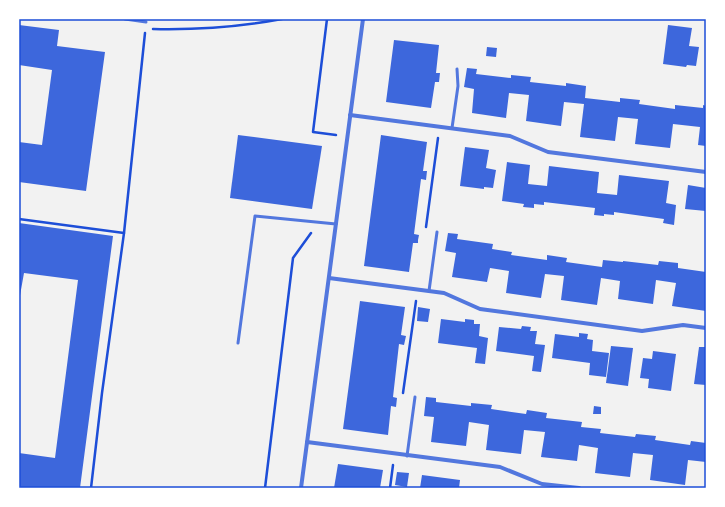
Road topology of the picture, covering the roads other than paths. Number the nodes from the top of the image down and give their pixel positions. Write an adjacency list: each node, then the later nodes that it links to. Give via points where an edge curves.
1 (125, 19): 3 (lane)
2 (363, 19): 5 (street)
3 (146, 22)
4 (457, 69): 6 (lane, via 458,86)
5 (350, 115): 6 (street); 8 (street)
6 (452, 128): 7 (street, via 510,136 548,152)
7 (706, 172)
8 (336, 224): 10 (street); 13 (lane, via 255,216)
9 (438, 232): 11 (lane)
10 (329, 278): 11 (street); 15 (street)
11 (429, 291): 12 (street, via 444,293 480,309 634,330 683,325)
12 (706, 328)
13 (238, 343)
14 (415, 397): 16 (lane)
15 (307, 442): 16 (street); 17 (street)
16 (407, 456): 18 (street, via 500,467 542,484)
17 (301, 488)
18 (579, 488)

